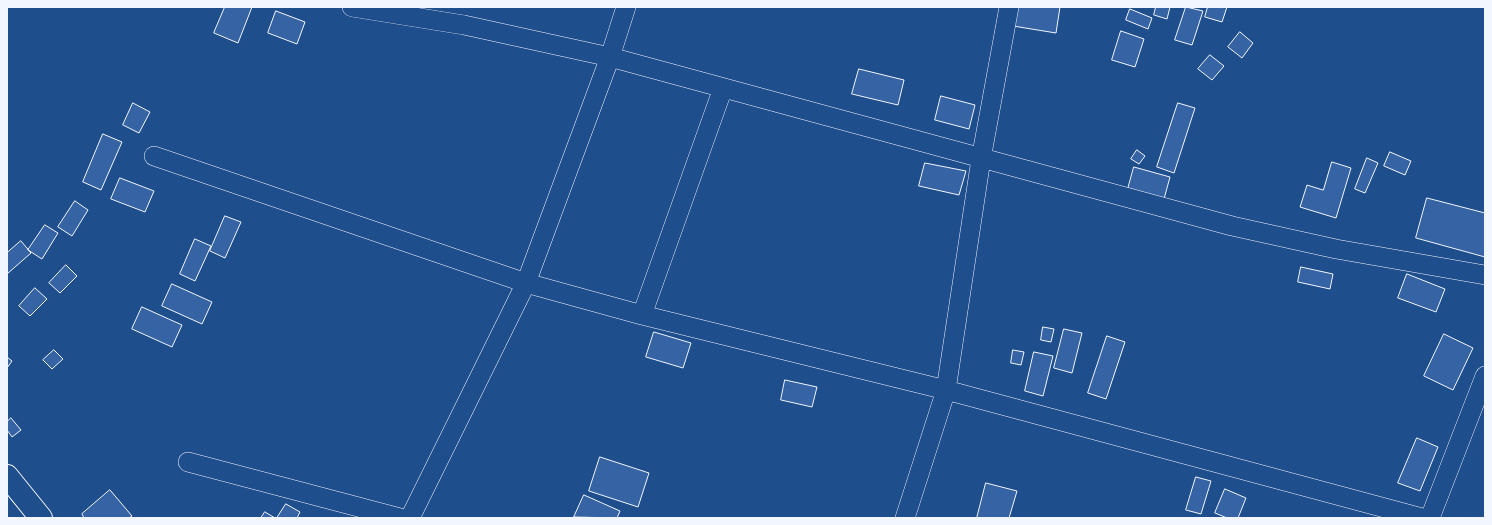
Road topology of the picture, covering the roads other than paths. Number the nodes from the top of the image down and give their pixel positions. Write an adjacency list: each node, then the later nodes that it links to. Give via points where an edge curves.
1 (352, 7): 4 (street, via 464,25)
2 (626, 7): 4 (street)
3 (1009, 7): 7 (street)
4 (610, 58): 5 (street); 9 (street)
5 (723, 88): 7 (street); 10 (street)
6 (154, 156): 9 (street)
7 (981, 159): 8 (street, via 1232,226 1336,249); 12 (street)
8 (1485, 275)
9 (526, 283): 10 (street); 17 (street)
10 (642, 315): 12 (street)
11 (1485, 376): 20 (street)
12 (946, 390): 18 (street); 19 (street)
13 (188, 462): 16 (street)
14 (7, 476): 15 (main road)
15 (40, 518)
16 (400, 518)
17 (410, 518)
18 (905, 518)
19 (1422, 518)
20 (1430, 518)

